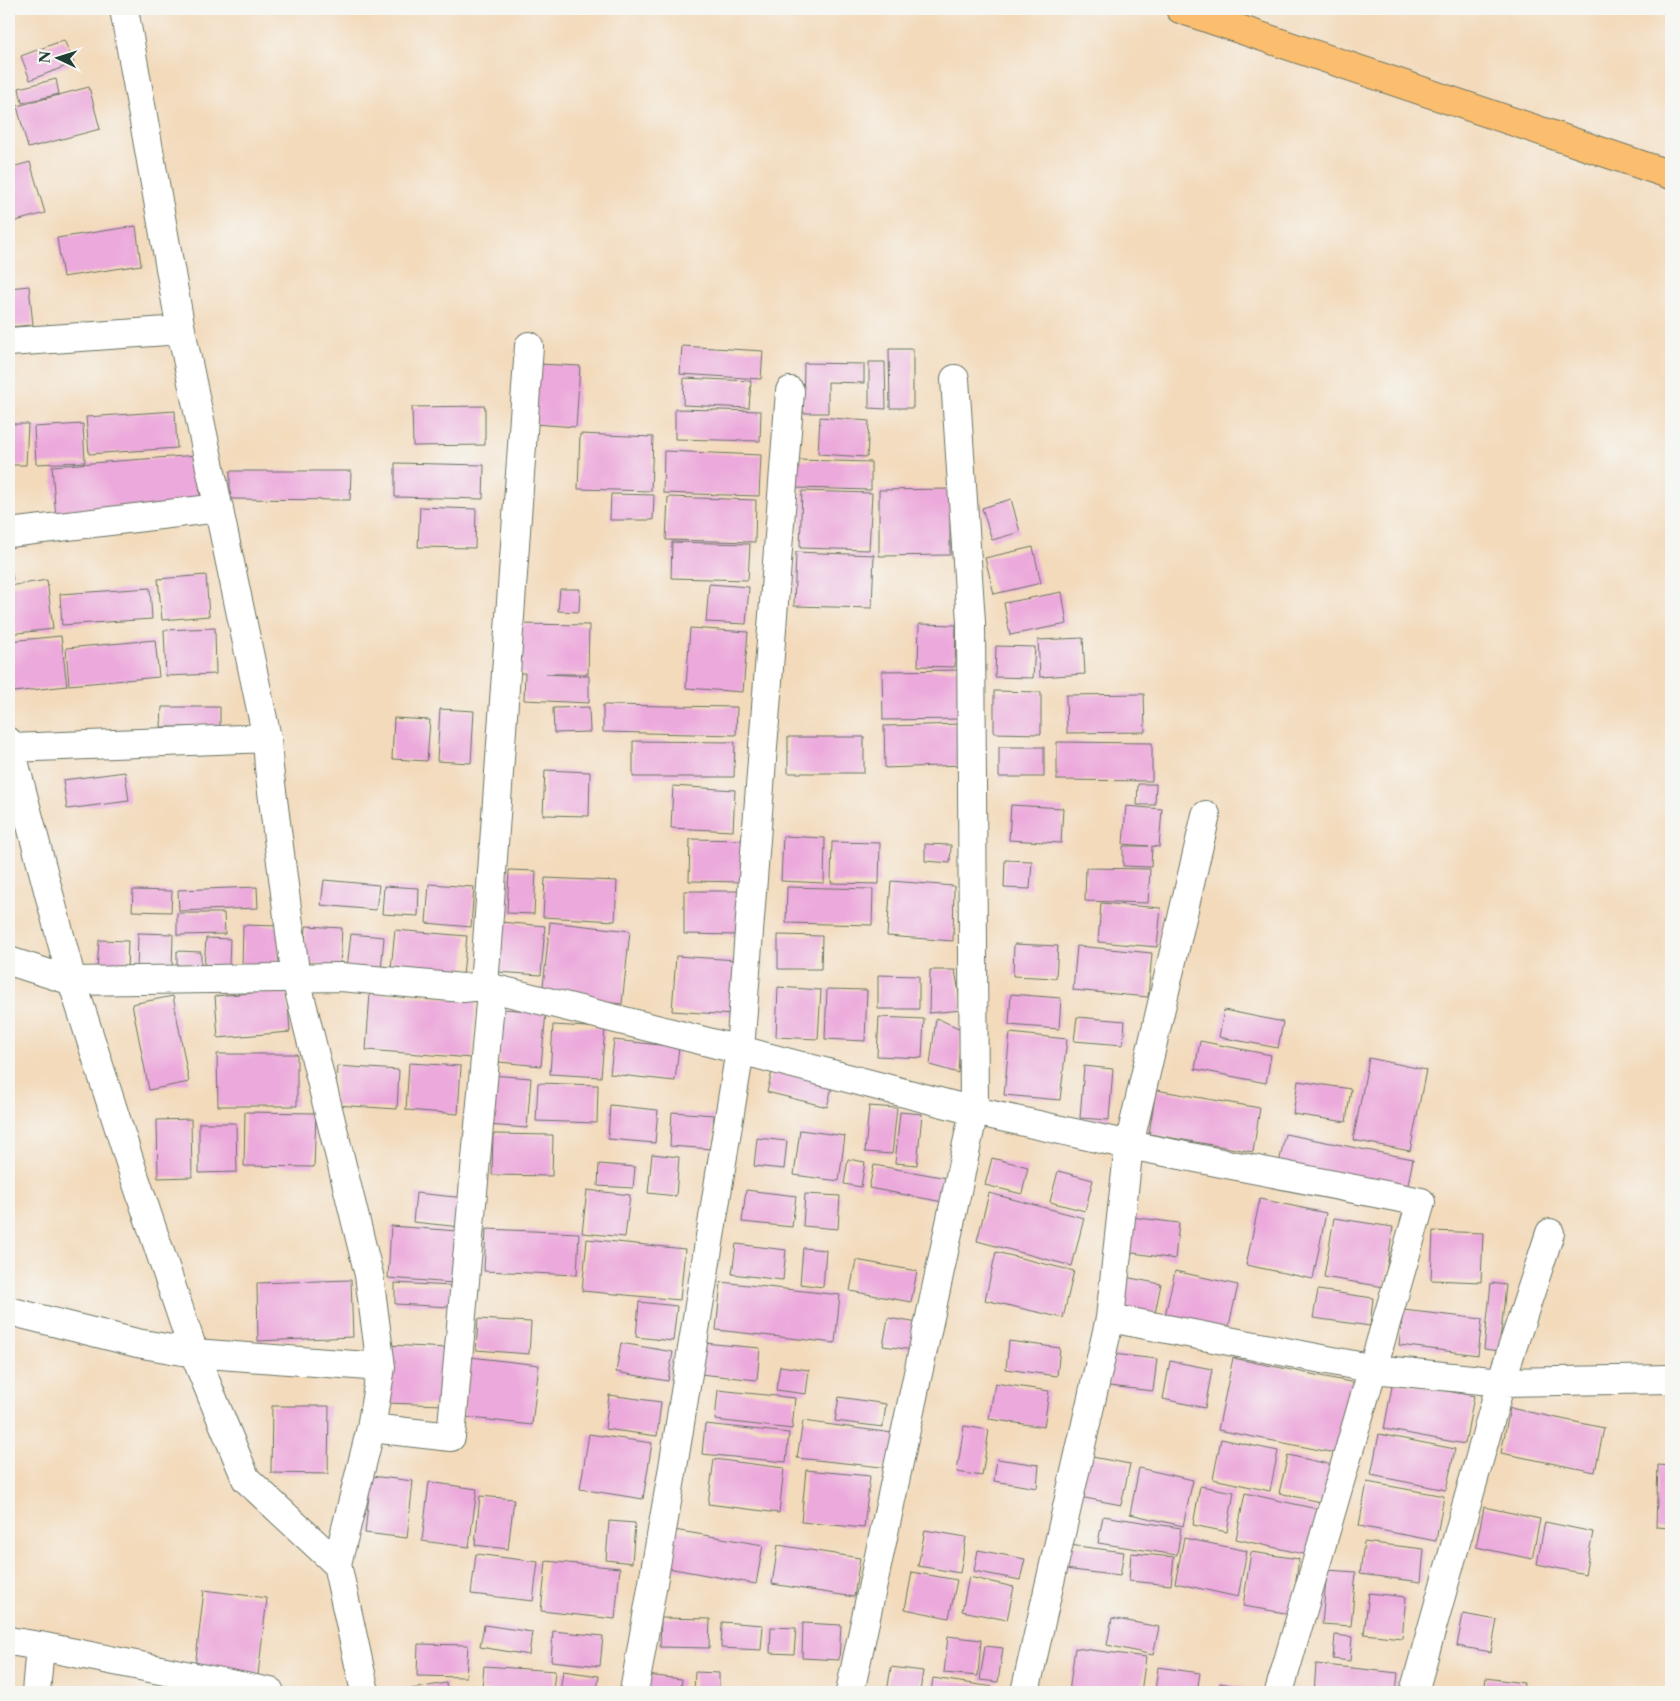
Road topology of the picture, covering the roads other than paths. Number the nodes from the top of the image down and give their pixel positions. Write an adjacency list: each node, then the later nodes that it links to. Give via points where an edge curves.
1 (124, 9): 4 (street)
2 (1180, 9): 3 (highway)
3 (1671, 175)
4 (181, 330): 5 (street); 9 (street)
5 (9, 342)
6 (530, 346): 17 (street)
7 (954, 379): 19 (street, via 971,622)
8 (790, 391): 18 (street)
9 (219, 508): 10 (street); 11 (street)
10 (9, 533)
11 (268, 738): 12 (street); 15 (street)
12 (10, 745): 16 (street)
13 (1206, 815): 20 (street)
14 (9, 961): 16 (street)
15 (296, 979): 16 (street); 17 (street, via 341,978 462,988); 25 (street, via 369,1275)
16 (72, 981): 24 (street)
17 (484, 986): 18 (street); 29 (street, via 491,992 452,1437)
18 (740, 1050): 19 (street); 36 (street, via 674,1467)
19 (974, 1111): 20 (street); 37 (street)
20 (1129, 1145): 23 (street); 26 (street, via 1421,1202)
21 (1550, 1233): 28 (street)
22 (9, 1311): 24 (street, via 137,1343)
23 (1110, 1318): 26 (street); 38 (street)
24 (194, 1353): 25 (street); 30 (street, via 246,1478)
25 (382, 1367): 29 (street)
26 (1374, 1369): 28 (street); 39 (street)
27 (1671, 1379): 28 (street)
28 (1500, 1382): 40 (street)
29 (371, 1428): 30 (street)
30 (337, 1564): 35 (street)
31 (9, 1641): 32 (street)
32 (40, 1646): 33 (street); 34 (street)
33 (36, 1692)
34 (270, 1692)
35 (365, 1692)
36 (634, 1692)
37 (850, 1692)
38 (1025, 1692)
39 (1280, 1692)
40 (1414, 1692)

